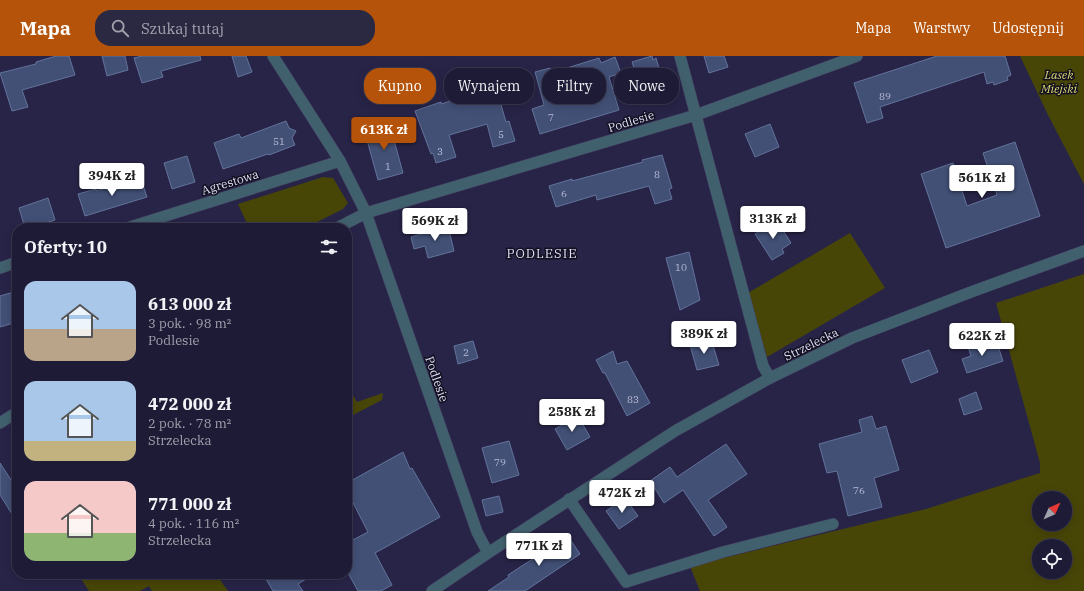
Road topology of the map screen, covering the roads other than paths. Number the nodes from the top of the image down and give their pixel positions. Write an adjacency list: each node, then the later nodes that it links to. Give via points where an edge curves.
1 (273, 56): 5 (street, Podlesie)
2 (680, 56): 4 (street)
3 (857, 56): 4 (street, Podlesie)
4 (696, 115): 6 (street, Podlesie); 12 (street, via 763,366)
5 (340, 161): 6 (street, Podlesie); 7 (street, Agrestowa)
6 (366, 213): 8 (street); 17 (street, Podlesie, via 477,532)
7 (143, 223)
8 (347, 223)
9 (1084, 251): 12 (street, Strzelecka, via 852,338)
10 (12, 264): 11 (street)
11 (0, 268)
12 (770, 378): 15 (street, Strzelecka, via 674,430)
13 (12, 415): 14 (street)
14 (0, 423)
15 (569, 499): 16 (street, via 626,582 723,552); 17 (street, Strzelecka)
16 (834, 524)
17 (488, 553): 18 (street, Strzelecka)
18 (432, 591)

